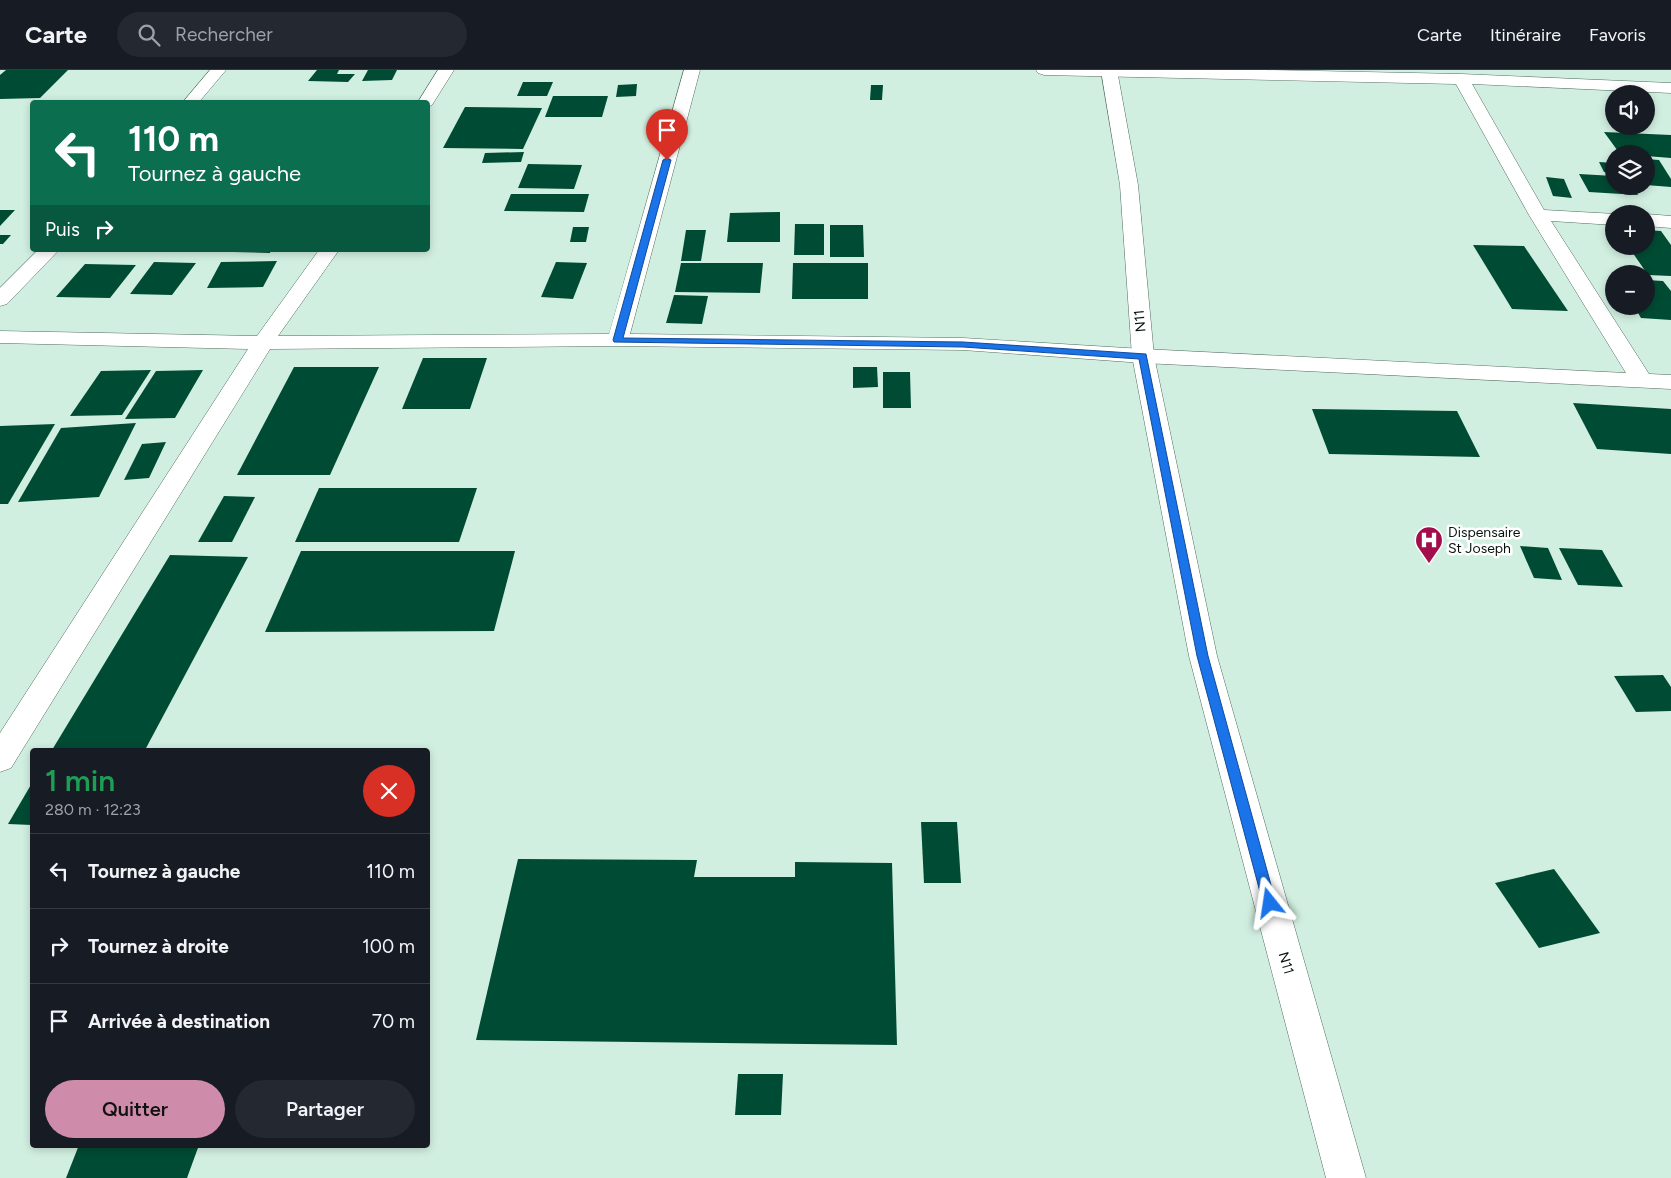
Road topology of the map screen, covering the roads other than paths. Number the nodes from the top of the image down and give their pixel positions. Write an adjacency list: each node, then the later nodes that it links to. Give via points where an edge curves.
1 (218, 70): 8 (street)
2 (446, 70): 9 (street)
3 (692, 70): 18 (street)
4 (1044, 70): 5 (street)
5 (1109, 70): 6 (street); 20 (street, N11, via 1129,185)
6 (1461, 79): 7 (street); 10 (street)
7 (1671, 88)
8 (192, 100)
9 (427, 100)
10 (1538, 215): 11 (street); 21 (street)
11 (1605, 219)
12 (1655, 221): 13 (street)
13 (1671, 222)
14 (47, 252): 16 (street)
15 (328, 252): 19 (street)
16 (0, 300)
17 (0, 337): 19 (street)
18 (618, 340): 19 (street); 20 (street, via 963,344)
19 (263, 343): 23 (street)
20 (1143, 356): 21 (street); 24 (street, N11, via 1203,656)
21 (1642, 380): 22 (street)
22 (1671, 382)
23 (0, 760)
24 (1346, 1178)

